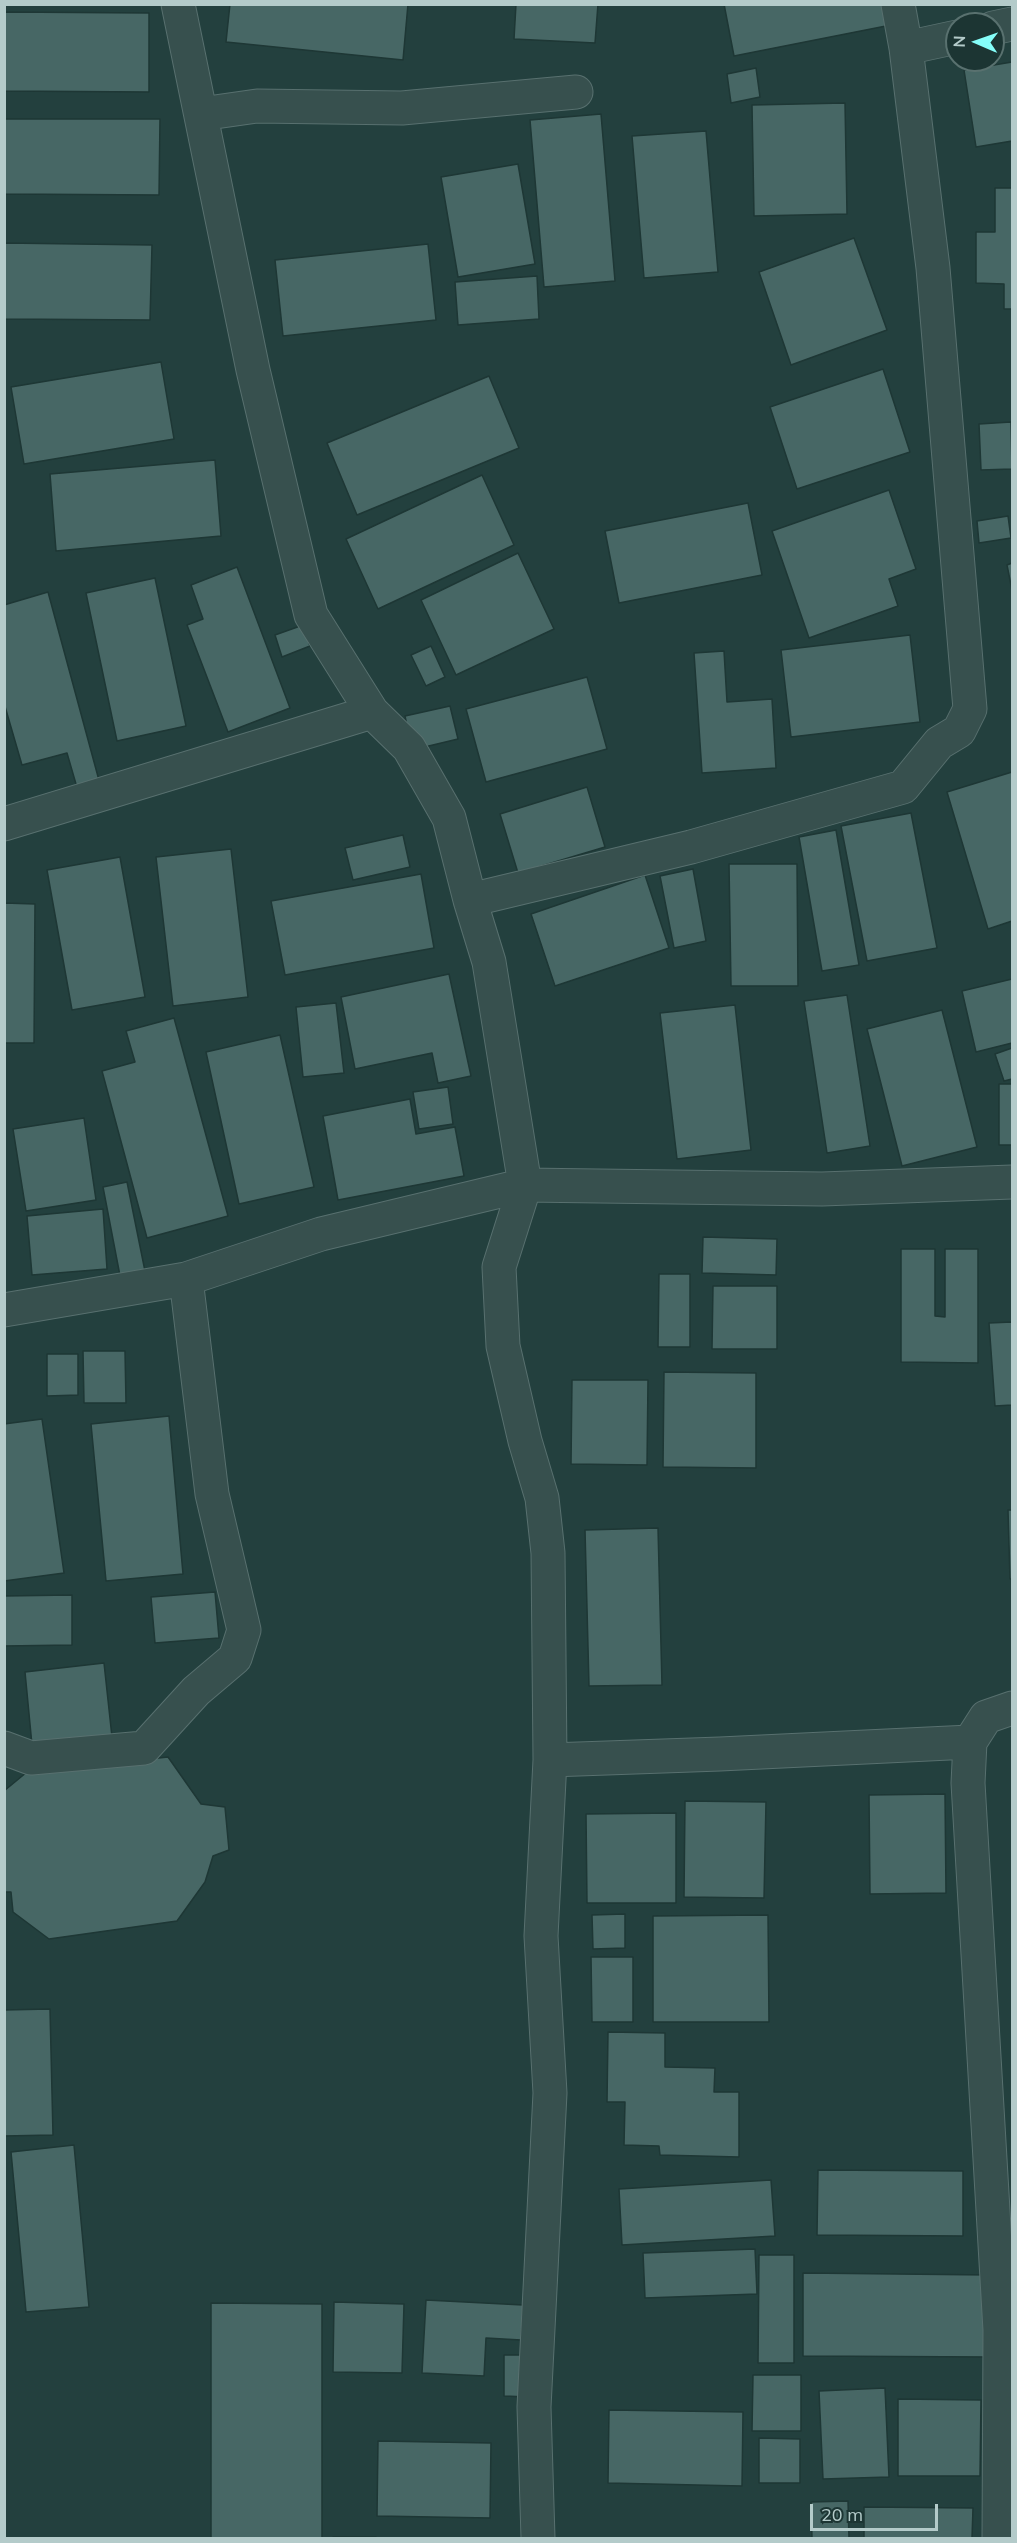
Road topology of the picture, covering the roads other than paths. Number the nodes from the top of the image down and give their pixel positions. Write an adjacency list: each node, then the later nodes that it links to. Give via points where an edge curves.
1 (178, 4): 6 (street)
2 (898, 4): 4 (street)
3 (945, 40): 4 (street)
4 (906, 48): 9 (street, via 933,268 968,662 970,709 959,732 939,743 903,787 691,847)
5 (576, 92): 6 (street, via 402,108 256,106)
6 (201, 114): 7 (street, via 253,370 311,615)
7 (372, 712): 8 (street); 9 (street, via 410,748 449,818)
8 (4, 824)
9 (470, 900): 11 (street, via 489,962)
10 (1012, 1182): 11 (street, via 822,1189)
11 (525, 1185): 12 (street, via 321,1234); 17 (street, via 499,1267 503,1346 542,1498 548,1553)
12 (186, 1279): 13 (street); 16 (street, via 212,1494 244,1630 235,1658 196,1691 144,1748 30,1758)
13 (4, 1310)
14 (1012, 1708): 15 (street, via 986,1717)
15 (970, 1742): 17 (street); 19 (street, via 969,1795 1000,2330)
16 (4, 1748)
17 (550, 1760): 18 (street, via 541,1936 550,2092 534,2407)
18 (538, 2538)
19 (999, 2538)

